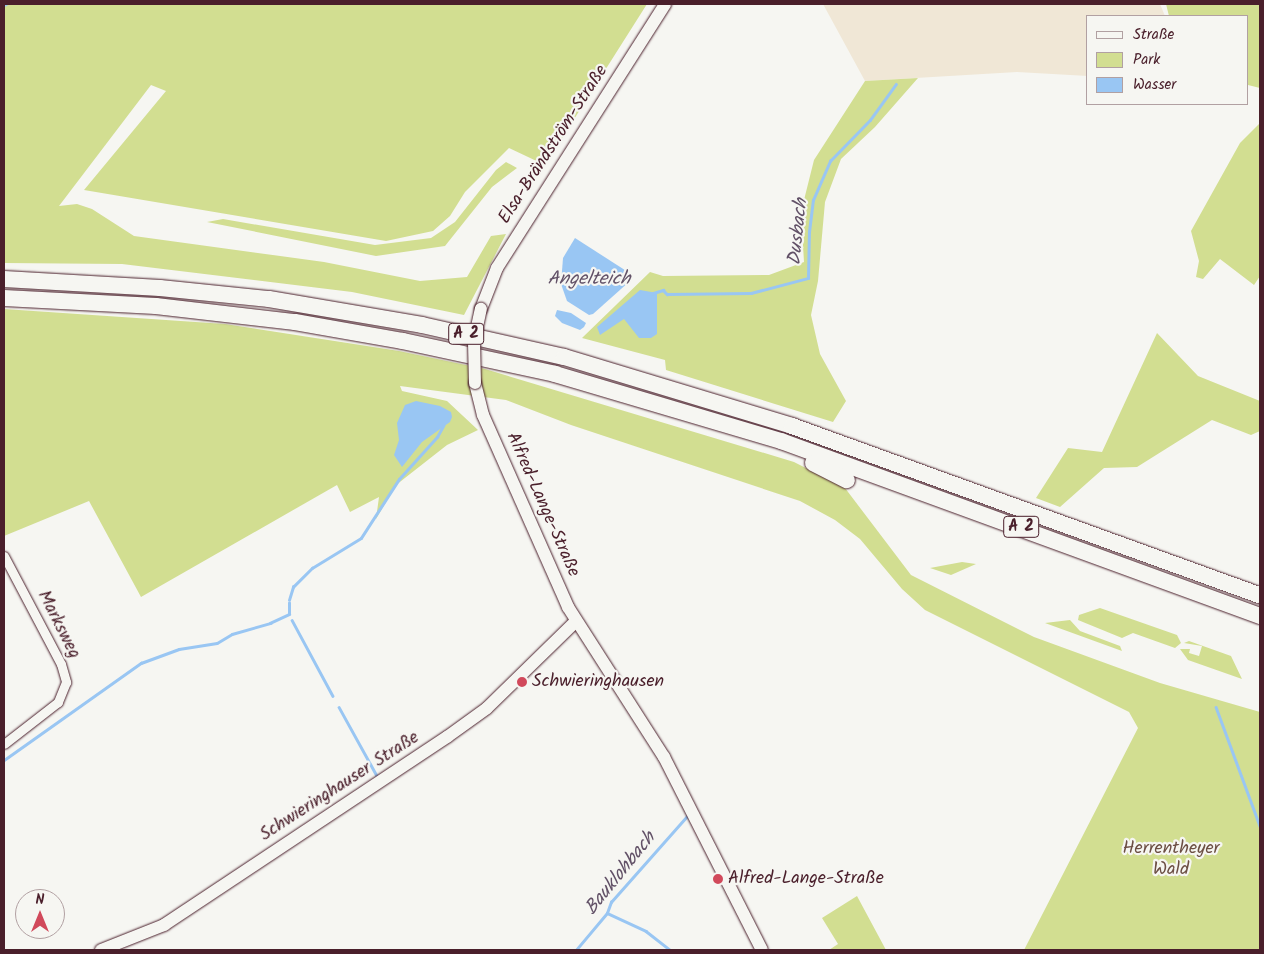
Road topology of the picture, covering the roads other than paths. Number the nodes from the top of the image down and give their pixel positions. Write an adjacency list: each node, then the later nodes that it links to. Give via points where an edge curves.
1 (665, 4): 4 (street, Elsa-Brändström-Straße, bridge, via 496,268 474,340)
2 (4, 279): 8 (highway, A 2, via 160,288 269,299 412,323 564,356 801,429)
3 (4, 298): 5 (highway, A 2, via 156,306 347,330 490,358 584,382)
4 (475, 383): 10 (street, Alfred-Lange-Straße, via 480,408 493,439)
5 (781, 441): 6 (highway, via 805,460); 9 (highway, A 2)
6 (846, 480)
7 (4, 556): 11 (street, Marksweg, via 61,664 66,682 58,702)
8 (1260, 596)
9 (1260, 616)
10 (576, 621): 12 (street, Schwieringhauser Straße, via 487,708 447,737 164,925); 13 (street, Alfred-Lange-Straße, via 664,757)
11 (4, 744)
12 (101, 950)
13 (762, 950)

